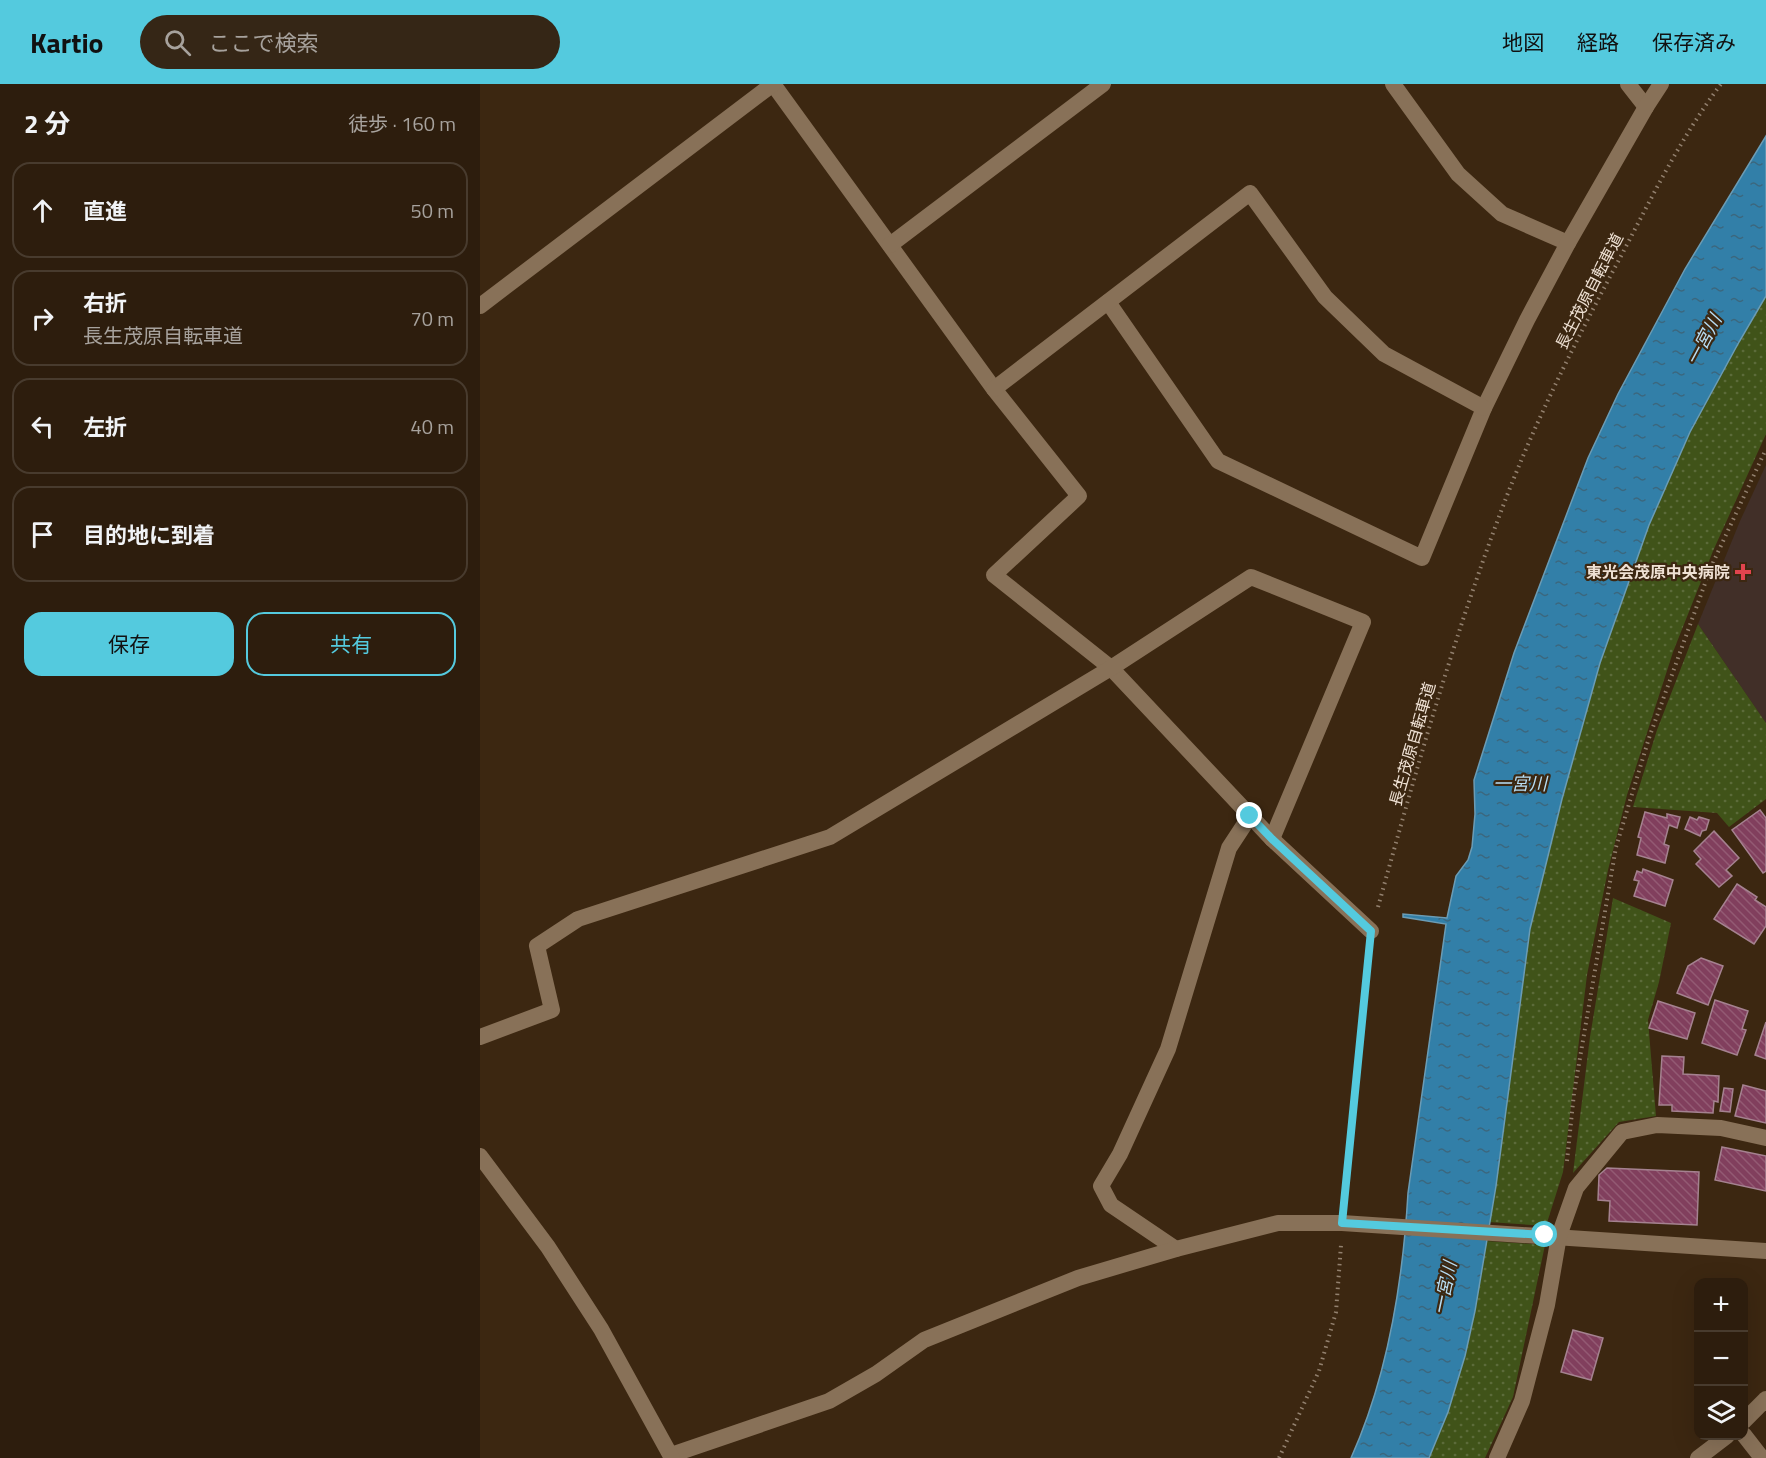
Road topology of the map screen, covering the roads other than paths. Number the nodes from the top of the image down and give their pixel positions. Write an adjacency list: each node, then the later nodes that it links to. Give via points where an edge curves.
1 (773, 84): 8 (street); 10 (street)
2 (1103, 84): 8 (street)
3 (1393, 84): 7 (street, via 1458,174 1502,214)
4 (1629, 84): 6 (street)
5 (1661, 84): 6 (street)
6 (1646, 107): 7 (street)
7 (1568, 243): 12 (street)
8 (890, 245): 11 (street)
9 (1108, 302): 11 (street); 12 (street, via 1250,192 1325,297 1384,354); 12 (street, via 1218,460 1422,558)
10 (480, 306)
11 (994, 388): 13 (street, via 1079,496 994,575)
12 (1484, 408)
13 (1111, 668): 14 (street); 15 (street, via 1251,577 1363,622); 17 (street, via 830,837 578,919 537,946 552,1010)
14 (1250, 816): 15 (street); 21 (street, via 1229,848 1168,1049 1120,1154 1101,1186 1111,1205)
15 (1272, 839): 16 (street)
16 (1371, 931)
17 (480, 1036)
18 (1766, 1138): 20 (street, via 1720,1128 1657,1125 1622,1132 1576,1188)
19 (480, 1156): 27 (street, via 548,1247 601,1329)
20 (1552, 1236): 21 (street, via 1346,1223 1278,1223); 22 (street); 28 (street, via 1547,1305 1522,1401)
21 (1176, 1249): 27 (street, via 1078,1278 924,1340 829,1401)
22 (1766, 1251)
23 (1766, 1399): 24 (street)
24 (1748, 1416)
25 (1722, 1440): 29 (street)
26 (1747, 1440): 30 (street)
27 (672, 1456)
28 (1497, 1458)
29 (1698, 1458)
30 (1762, 1458)

